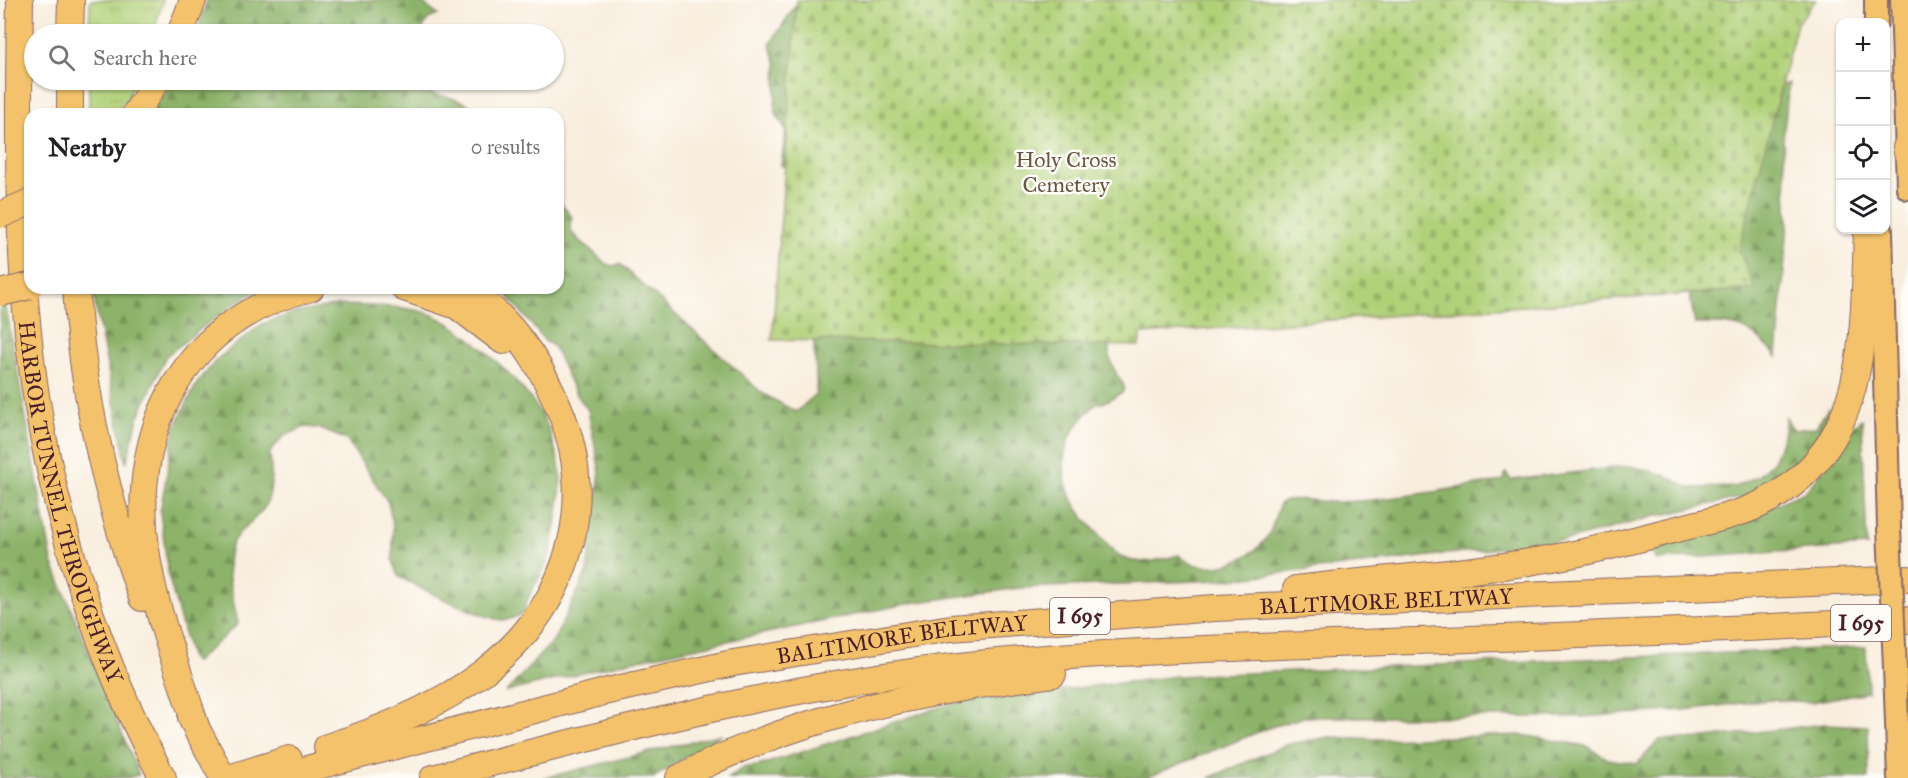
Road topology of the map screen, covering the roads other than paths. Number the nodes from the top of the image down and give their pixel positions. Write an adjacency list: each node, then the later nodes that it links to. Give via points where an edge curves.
1 (20, 0): 19 (highway, HARBOR TUNNEL THROUGHWAY, via 19,180)
2 (71, 0): 7 (highway)
3 (193, 0): 8 (highway)
4 (1876, 0): 6 (main road)
5 (1902, 0): 13 (main road)
6 (1876, 18)
7 (70, 24)
8 (184, 24)
9 (70, 90): 11 (highway)
10 (151, 90): 12 (highway)
11 (70, 108)
12 (139, 108)
13 (1907, 152): 14 (main road)
14 (1908, 188)
15 (24, 205): 16 (highway, bridge)
16 (0, 215)
17 (1867, 234): 29 (highway, via 1859,350 1848,404 1826,449 1788,488 1766,502 1609,547 1534,562)
18 (1881, 234): 41 (main road, bridge)
19 (24, 269)
20 (24, 287): 21 (highway, bridge)
21 (0, 293)
22 (25, 294): 36 (highway, HARBOR TUNNEL THROUGHWAY, via 37,401 52,485 110,666)
23 (77, 294): 34 (highway, HARBOR TUNNEL THROUGHWAY, via 89,394 132,570)
24 (294, 294): 34 (highway, via 260,306 229,324 183,370 152,435 144,470 146,550)
25 (422, 294): 27 (highway, via 457,306 485,325 514,351)
26 (473, 294): 27 (highway, via 501,316 524,343)
27 (554, 398): 35 (highway, via 574,455 576,515 564,569 549,601 507,653 446,698)
28 (1908, 579): 29 (highway, BALTIMORE BELTWAY / I 695)
29 (1102, 615): 35 (highway, BALTIMORE BELTWAY / I 695, via 951,628 733,663)
30 (1908, 621): 31 (highway, BALTIMORE BELTWAY / I 695)
31 (1814, 626): 32 (highway); 33 (highway, BALTIMORE BELTWAY / I 695)
32 (1908, 629)
33 (1219, 649): 39 (highway, BALTIMORE BELTWAY / I 695, via 958,666 861,680 619,730); 40 (highway, via 982,683 882,705 759,742)
34 (198, 733): 37 (highway, HARBOR TUNNEL THROUGHWAY)
35 (283, 770): 38 (highway)
36 (163, 778)
37 (223, 778)
38 (229, 778)
39 (433, 778)
40 (679, 778)
41 (1899, 778)

